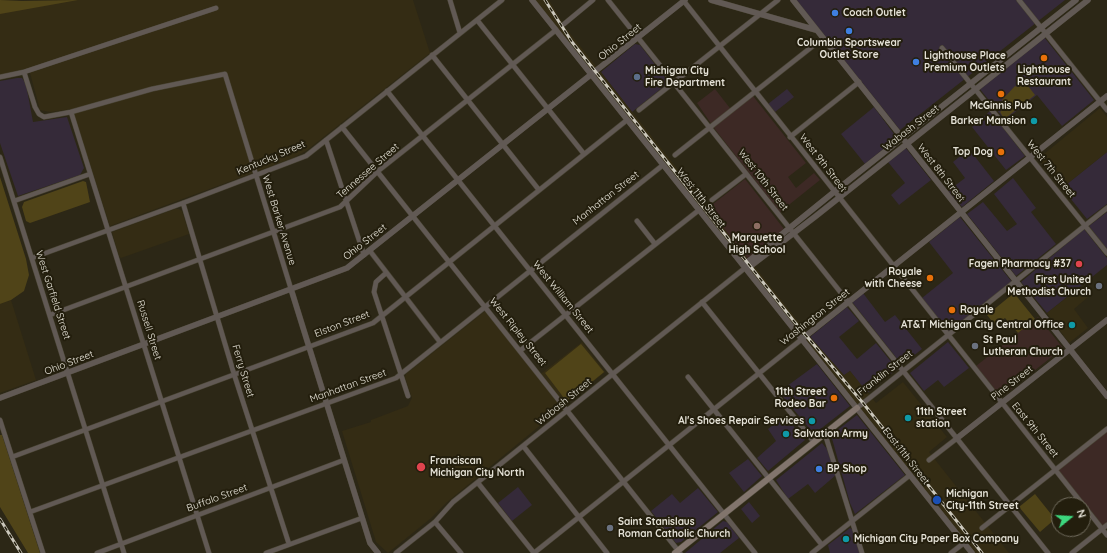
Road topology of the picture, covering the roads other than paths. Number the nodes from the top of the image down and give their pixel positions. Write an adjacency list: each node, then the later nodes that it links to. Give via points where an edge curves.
1 (450, 0): 20 (street)
2 (502, 0): 15 (street, Kentucky Street)
3 (532, 0): 18 (street, West 11th Street)
4 (593, 0): 16 (street)
5 (608, 0): 22 (street, West 10th Street)
6 (684, 0): 22 (street, Ohio Street); 24 (street, West 9th Street)
7 (710, 0): 14 (street)
8 (778, 0): 14 (street)
9 (793, 0): 19 (street, West 8th Street)
10 (1019, 0): 17 (street)
11 (1076, 0): 17 (street, Wabash Street)
12 (1088, 0): 21 (street, Wabash Street)
13 (216, 8): 28 (street)
14 (760, 14): 19 (street); 24 (street)
15 (477, 20): 20 (street, Kentucky Street); 27 (street)
16 (564, 24)
17 (1041, 28): 21 (street); 33 (street, Wabash Street)
18 (556, 30): 27 (street, Tennessee Street); 29 (street, West 11th Street)
19 (816, 30): 23 (street, West 8th Street)
20 (460, 33): 26 (street, Kentucky Street)
21 (1046, 33): 34 (street, Wabash Street); 39 (street)
22 (639, 38): 29 (street, Ohio Street); 31 (street, West 10th Street)
23 (823, 38): 32 (street, West 8th Street); 36 (street)
24 (719, 47): 31 (street); 36 (street, West 9th Street)
25 (942, 48): 33 (street, West 7th Street)
26 (432, 55): 35 (street, Kentucky Street); 38 (street)
27 (512, 64): 38 (street, Tennessee Street); 40 (street)
28 (24, 72): 30 (street); 43 (street, West Barker Avenue, via 39,114 44,117)
29 (592, 75): 40 (street, Ohio Street); 44 (street, West 11th Street)
30 (0, 77)
31 (675, 82): 41 (street); 46 (street, West 10th Street)
32 (858, 82): 48 (street); 49 (street, West 8th Street)
33 (971, 83): 34 (street, West 7th Street); 49 (street, Wabash Street)
34 (975, 89): 51 (street, Wabash Street); 56 (street, West 7th Street)
35 (387, 91): 45 (street, Kentucky Street); 47 (street, West William Street)
36 (755, 92): 46 (street); 48 (street, West 9th Street)
37 (1107, 96): 39 (street, Washington Street)
38 (468, 100): 47 (street, Tennessee Street); 52 (street)
39 (1100, 102): 42 (street); 56 (street, Washington Street)
40 (548, 109): 52 (street, Ohio Street); 53 (street)
41 (639, 110)
42 (1107, 110)
43 (71, 112): 59 (street, Russell Street); 61 (street, West Barker Avenue, via 152,89 225,74)
44 (627, 120): 53 (street, Elston Street); 57 (street, West 11th Street)
45 (342, 127): 50 (street, Kentucky Street); 58 (street, West Ripley Street)
46 (710, 128): 54 (street); 60 (street, West 10th Street)
47 (424, 136): 58 (street, Tennessee Street); 62 (street, West William Street)
48 (790, 136): 64 (street, West 9th Street)
49 (902, 138): 51 (street, West 8th Street); 64 (street, Wabash Street)
50 (326, 140): 61 (street, Kentucky Street, via 306,156); 66 (street)
51 (906, 143): 65 (street, Wabash Street); 72 (street, West 8th Street)
52 (504, 145): 62 (street, Ohio Street); 63 (street)
53 (584, 154): 63 (street, Elston Street)
54 (675, 155)
55 (0, 157): 68 (street, West Garfield Street)
56 (1030, 157): 72 (street, Washington Street); 76 (street, West 7th Street)
57 (663, 165): 71 (street, West 11th Street); 90 (street, Manhattan Street)
58 (378, 171): 66 (street, Tennessee Street); 73 (street, West Ripley Street)
59 (90, 174): 68 (street); 78 (street, Russell Street)
60 (746, 174): 67 (street); 77 (street, West 10th Street)
61 (256, 176): 69 (street, Kentucky Street); 79 (street, West Barker Avenue)
62 (459, 180): 73 (street, Ohio Street); 75 (street, West William Street)
63 (540, 190): 75 (street, Elston Street)
64 (834, 192): 65 (street, West 9th Street); 77 (street, Wabash Street)
65 (839, 198): 80 (street, Wabash Street); 88 (street, West 9th Street)
66 (346, 199): 79 (street, Tennessee Street, via 340,207); 84 (street)
67 (712, 200)
68 (14, 201): 85 (street, West Garfield Street)
69 (183, 203): 78 (street, Kentucky Street); 86 (street, Ferry Street)
70 (1107, 208): 76 (street, Franklin Street)
71 (699, 210): 81 (street); 89 (street, West 11th Street)
72 (960, 213): 88 (street, Washington Street); 92 (street, West 8th Street)
73 (413, 216): 82 (street, Ohio Street); 87 (street, West Ripley Street)
74 (637, 221): 81 (street)
75 (494, 225): 87 (street, Elston Street); 90 (street, West William Street)
76 (1085, 226): 83 (street, West 7th Street); 92 (street, Franklin Street)
77 (790, 228): 80 (street, West 10th Street); 89 (street, Wabash Street, via 745,264)
78 (108, 230): 85 (street, Kentucky Street); 93 (street, Russell Street)
79 (274, 232): 86 (street, Tennessee Street); 94 (street, West Barker Avenue)
80 (794, 233): 89 (street, Wabash Street); 97 (street, West 10th Street)
81 (656, 244): 101 (street)
82 (370, 251): 84 (street, Ohio Street); 91 (street)
83 (1107, 253)
84 (364, 255): 94 (street, Ohio Street, via 339,272)
85 (32, 258): 99 (street, West Garfield Street)
86 (199, 259): 93 (street, Tennessee Street); 100 (street, Ferry Street)
87 (450, 261): 95 (street, Elston Street); 98 (street, West Ripley Street)
88 (894, 266): 97 (street, Washington Street); 104 (street, West 9th Street)
89 (745, 268): 96 (street, Wabash Street); 105 (street, West 11th Street)
90 (530, 270): 98 (street, Manhattan Street); 101 (street, West William Street)
91 (386, 273): 95 (street); 102 (street, via 374,287)
92 (1015, 282): 104 (street, Franklin Street); 109 (street, West 8th Street)
93 (126, 287): 99 (street, Tennessee Street); 107 (street, Russell Street)
94 (292, 289): 100 (street, Ohio Street); 108 (street, West Barker Avenue)
95 (404, 296): 102 (street, Elston Street); 106 (street)
96 (702, 302): 113 (street); 116 (street, Wabash Street)
97 (848, 302): 105 (street, Washington Street); 111 (street, West 10th Street)
98 (485, 306): 106 (street, Manhattan Street); 110 (street, West Ripley Street)
99 (50, 315): 112 (street, West Garfield Street)
100 (217, 316): 107 (street, Ohio Street); 114 (street, Ferry Street)
101 (566, 316): 110 (street); 116 (street, West William Street)
102 (382, 317): 108 (street, Elston Street, via 373,323); 115 (street)
103 (1107, 320): 109 (street, Pine Street)
104 (949, 336): 111 (street, Franklin Street); 122 (street, East 9th Street)
105 (802, 339): 113 (street, Washington Street); 124 (street, West 11th Street)
106 (440, 342): 115 (street, Manhattan Street)
107 (144, 344): 112 (street, Ohio Street); 121 (street, Russell Street)
108 (310, 346): 114 (street, Elston Street); 123 (street, West Barker Avenue)
109 (1070, 349): 119 (street, West 8th Street); 122 (street, Pine Street)
110 (521, 350): 126 (street, West Ripley Street)
111 (904, 371): 124 (street, Franklin Street); 132 (street, West 10th Street)
112 (68, 372): 120 (street, Ohio Street); 128 (street, West Garfield Street)
113 (759, 373): 125 (street, Washington Street); 133 (street)
114 (234, 374): 121 (street, Elston Street); 130 (street, Ferry Street)
115 (400, 374): 118 (street); 123 (street, Manhattan Street, via 396,378)
116 (613, 374): 126 (street, Wabash Street); 134 (street, West William Street)
117 (688, 377): 125 (street)
118 (408, 396)
119 (1107, 396)
120 (0, 398)
121 (161, 402): 128 (street, Elston Street); 137 (street, Russell Street)
122 (1002, 403): 132 (street, Pine Street); 140 (street, East 9th Street)
123 (327, 404): 130 (street, Manhattan Street); 138 (street, West Barker Avenue)
124 (857, 408): 131 (main road, Franklin Street); 141 (street, East 11th Street)
125 (714, 409): 134 (street, Washington Street); 142 (street)
126 (568, 410): 135 (street, Wabash Street); 143 (street, West Ripley Street)
127 (0, 420): 136 (street)
128 (86, 428): 136 (street, Elston Street); 145 (street, West Garfield Street)
129 (1107, 429): 140 (street)
130 (253, 431): 137 (street, Manhattan Street); 146 (street, Ferry Street)
131 (825, 434): 133 (main road, Franklin Street); 153 (street)
132 (956, 439): 139 (street, Pine Street); 147 (street, West 10th Street)
133 (814, 442): 142 (main road, Franklin Street)
134 (668, 445): 143 (street, Washington Street); 149 (street, West William Street)
135 (524, 446): 144 (street, Wabash Street); 151 (street)
136 (12, 457): 148 (street)
137 (178, 458): 145 (street, Manhattan Street); 150 (street, Russell Street)
138 (344, 460): 146 (street, Buffalo Street); 152 (street, West Barker Avenue)
139 (929, 460)
140 (1056, 470): 147 (street); 157 (street, East 9th Street)
141 (910, 475): 153 (street); 160 (street, East 11th Street)
142 (769, 478): 149 (main road, Franklin Street); 162 (street)
143 (624, 482): 151 (street, Washington Street); 163 (street, West Ripley Street)
144 (478, 483): 154 (street, Wabash Street, via 453,502); 172 (street)
145 (104, 486): 148 (street, Manhattan Street); 159 (street, West Garfield Street)
146 (270, 488): 150 (street, Buffalo Street); 161 (street, Ferry Street)
147 (1010, 506): 156 (street); 179 (street, West 10th Street)
148 (30, 512): 164 (street)
149 (723, 515): 163 (main road, Franklin Street); 174 (street, West William Street)
150 (196, 516): 159 (street, Buffalo Street); 167 (street, Russell Street)
151 (578, 517): 172 (street, Washington Street); 173 (street)
152 (362, 518): 161 (street); 169 (street, West Barker Avenue, via 370,544)
153 (852, 521): 162 (street); 176 (street)
154 (435, 522): 170 (street, Wabash Street); 171 (street)
155 (1107, 525): 157 (street)
156 (982, 528)
157 (1102, 529): 158 (street, East 9th Street); 180 (street)
158 (1107, 535)
159 (121, 543): 165 (street, Buffalo Street); 166 (street, West Garfield Street)
160 (964, 543): 177 (street); 178 (street, East 11th Street)
161 (289, 544): 168 (street)
162 (822, 546): 175 (street)
163 (678, 552)
164 (43, 553)
165 (97, 553)
166 (124, 553)
167 (209, 553)
168 (266, 553)
169 (378, 553)
170 (396, 553)
171 (461, 553)
172 (534, 553)
173 (607, 553)
174 (755, 553)
175 (812, 553)
176 (862, 553)
177 (951, 553)
178 (972, 553)
179 (1048, 553)
180 (1072, 553)

